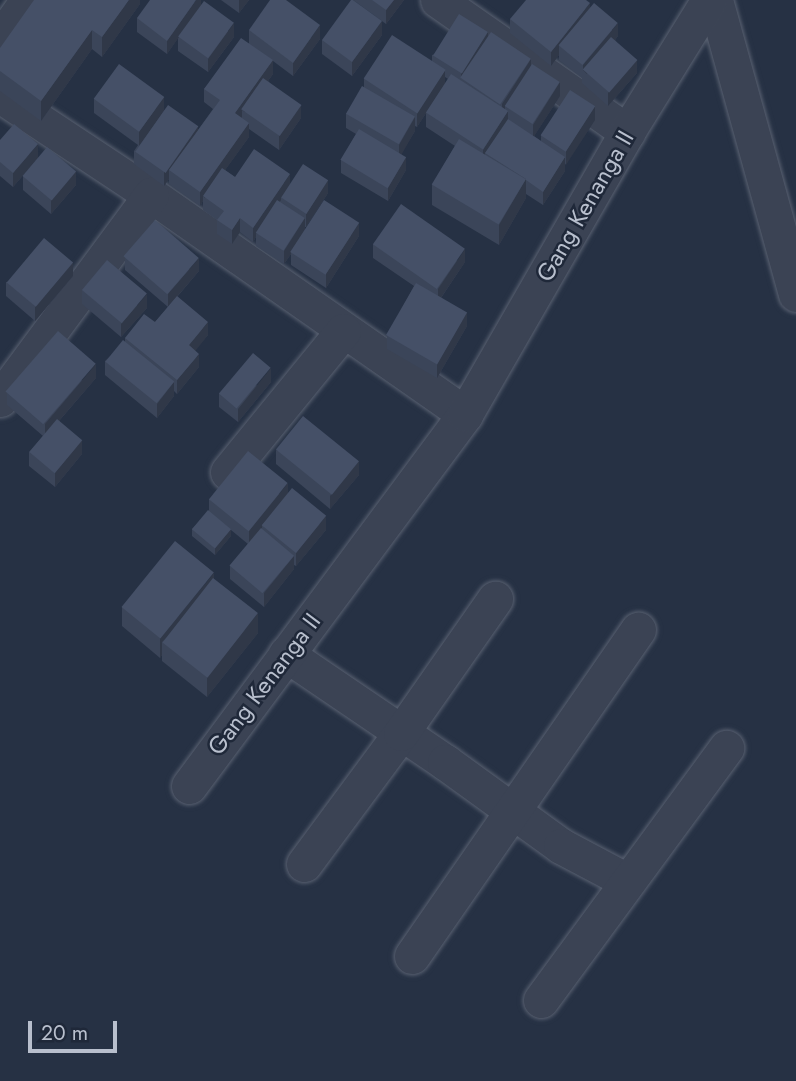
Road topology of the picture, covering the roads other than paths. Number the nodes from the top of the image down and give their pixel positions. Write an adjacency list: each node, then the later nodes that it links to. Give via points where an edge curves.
1 (28, 0): 5 (street)
2 (438, 0): 7 (street)
3 (709, 0): 7 (street, Gang Kenanga II)
4 (715, 0): 9 (street)
5 (0, 40)
6 (0, 95): 8 (street)
7 (627, 132): 12 (street, Gang Kenanga II)
8 (151, 195): 10 (street); 11 (street)
9 (793, 274)
10 (343, 331): 12 (street); 13 (street)
11 (0, 399)
12 (465, 414): 16 (street, Gang Kenanga II)
13 (228, 472)
14 (495, 599): 17 (street)
15 (638, 630): 20 (street)
16 (286, 654): 17 (street); 19 (street, Gang Kenanga II)
17 (401, 733): 20 (street); 21 (street)
18 (726, 748): 22 (street)
19 (189, 786)
20 (511, 810): 22 (street, via 561,846); 23 (street)
21 (304, 864)
22 (627, 881): 24 (street)
23 (412, 956)
24 (541, 1000)

